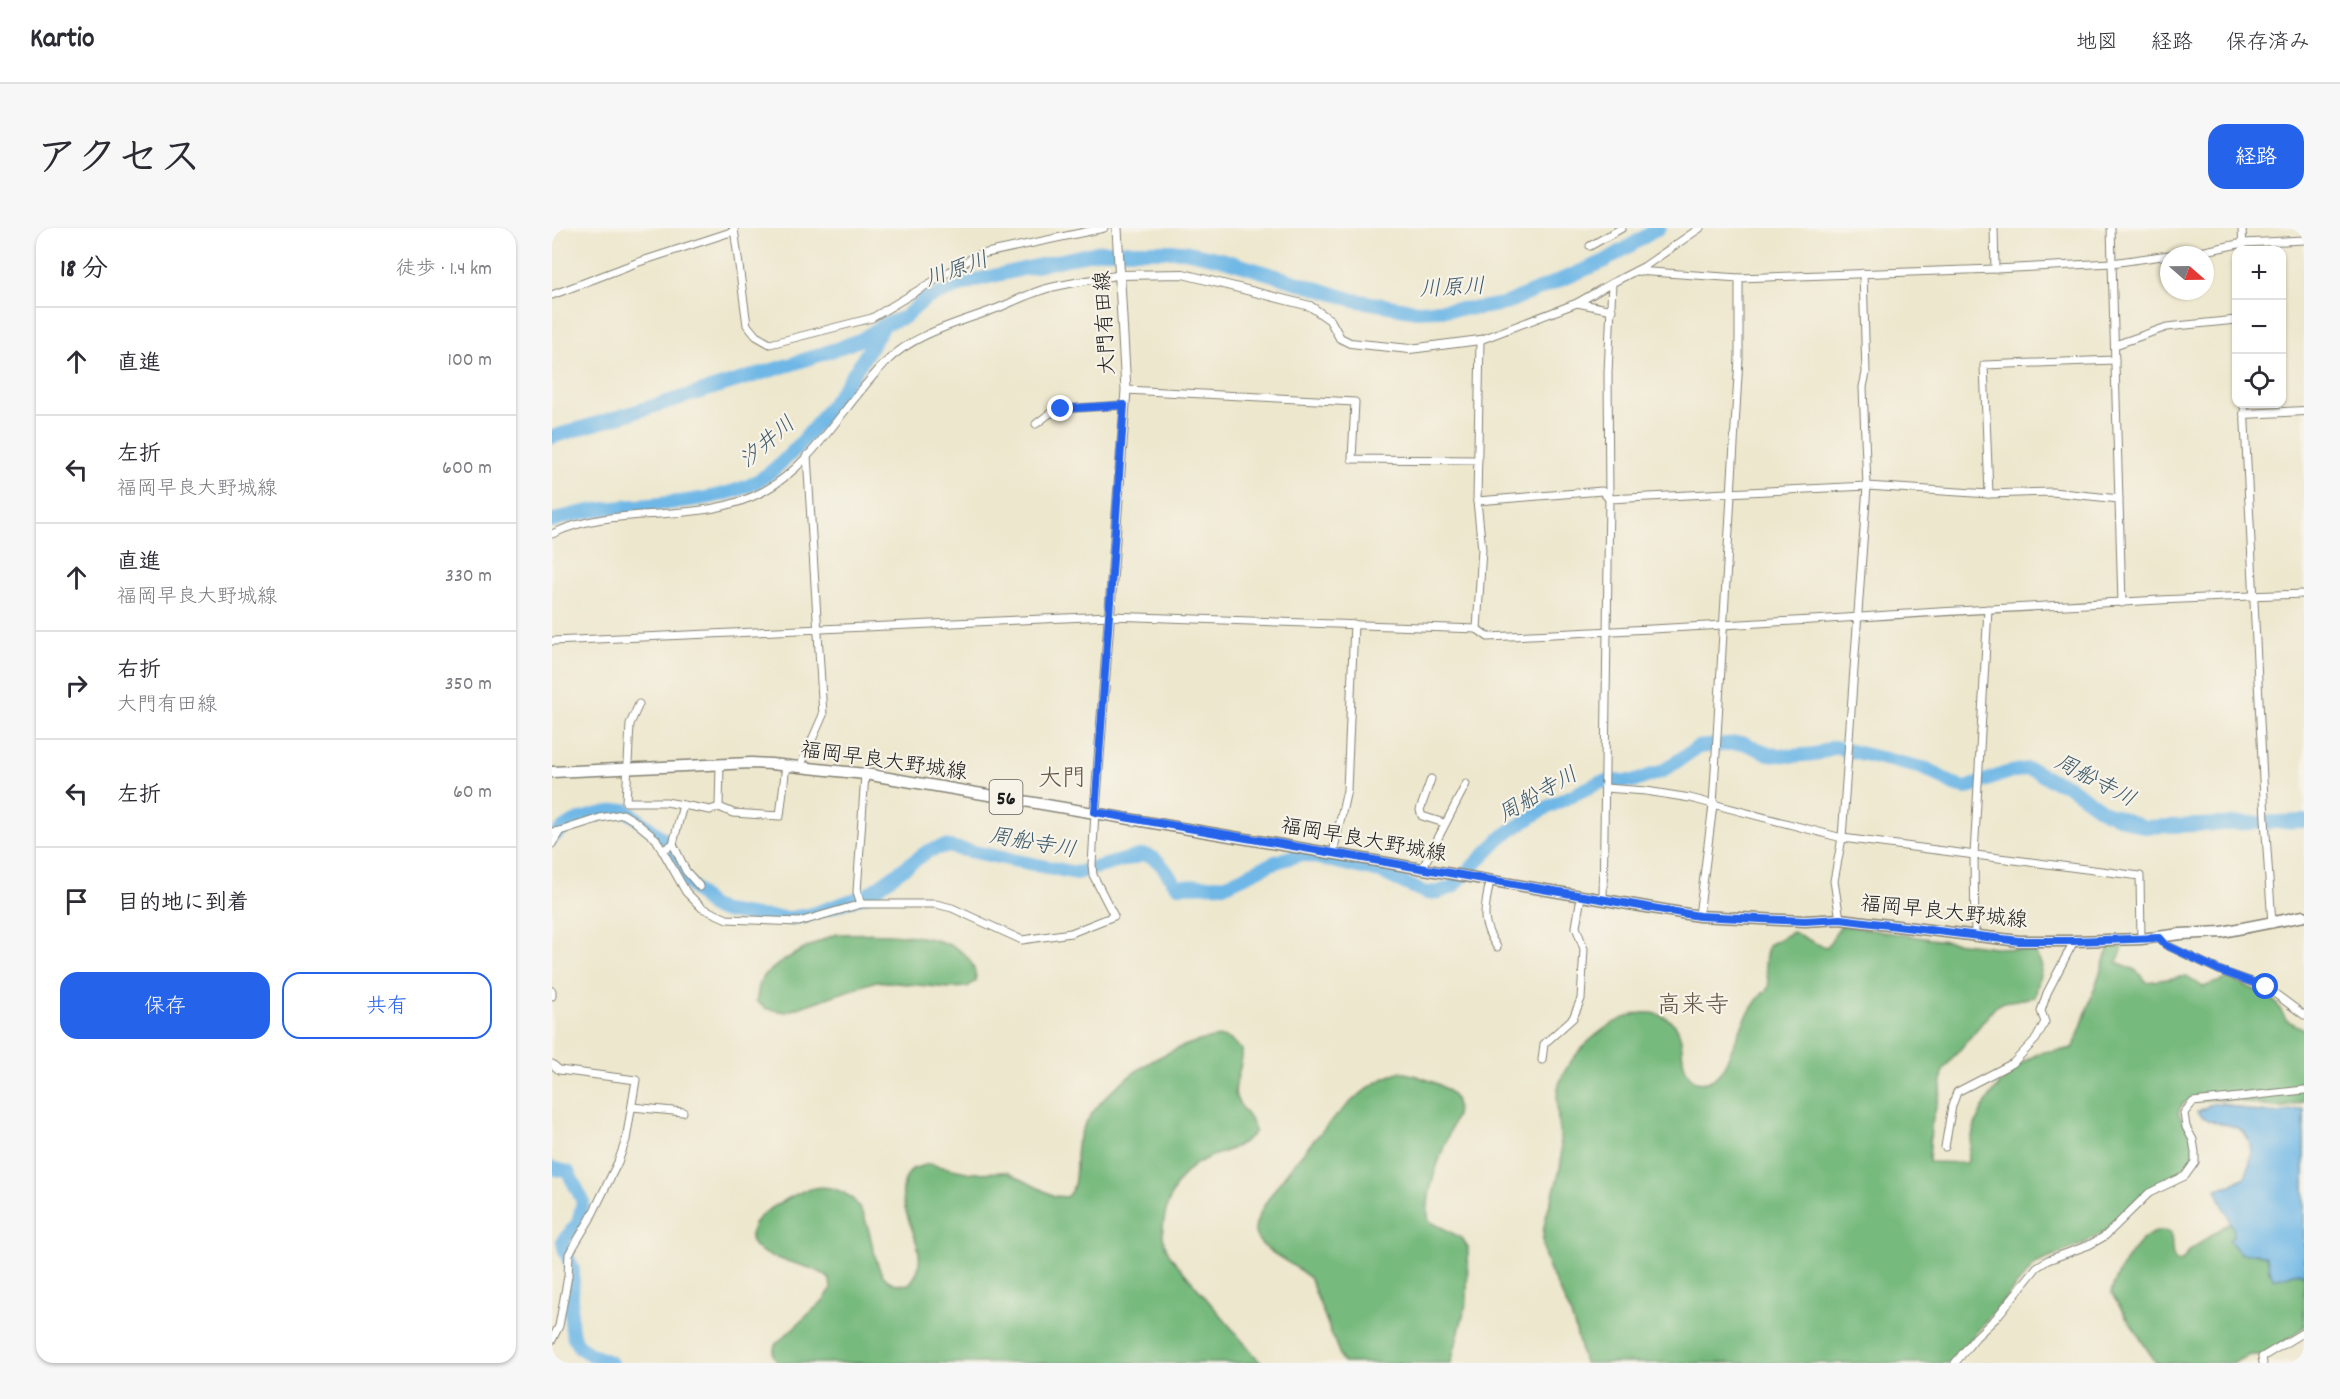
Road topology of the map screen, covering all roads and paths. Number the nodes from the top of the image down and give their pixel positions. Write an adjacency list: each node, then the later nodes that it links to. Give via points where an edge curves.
1 (1104, 228): 7 (street, via 977,255 872,318 770,344 747,325)
2 (1622, 228): 10 (street)
3 (1700, 228): 18 (street)
4 (1994, 228): 17 (street)
5 (2111, 228): 16 (street)
6 (2242, 228): 11 (street)
7 (734, 229): 23 (street)
8 (1117, 232): 20 (main road, 大門有田線)
9 (2304, 240): 12 (street)
10 (1590, 246)
11 (2243, 246)
12 (2252, 246)
13 (2232, 248): 14 (street)
14 (2214, 251)
15 (2160, 256): 16 (street)
16 (2112, 262): 17 (street); 28 (street)
17 (1995, 269): 19 (street)
18 (1635, 271): 21 (street); 22 (street)
19 (1863, 273): 21 (street); 38 (street)
20 (1119, 275): 27 (street, via 1183,274 1310,306 1330,320 1340,338 1350,343 1410,349); 30 (main road, 大門有田線); 36 (street, via 1051,287 902,347)
21 (1739, 278): 39 (street, via 1739,358)
22 (1612, 283): 24 (street); 25 (street)
23 (552, 295)
24 (1577, 303): 25 (street); 27 (street)
25 (1612, 310): 41 (street, via 1608,372)
26 (2232, 320): 28 (street, via 2167,327)
27 (1480, 340): 37 (street)
28 (2115, 345): 29 (street)
29 (2115, 360): 40 (street, via 1984,365); 42 (street)
30 (1126, 390): 31 (main road, 大門有田線); 37 (street, via 1355,402 1352,459)
31 (1124, 405): 35 (street, via 1061,409); 49 (main road, 大門有田線)
32 (2244, 408): 34 (street)
33 (2304, 411): 34 (street)
34 (2244, 414): 46 (street)
35 (1036, 424)
36 (807, 455): 44 (street, via 765,490 730,504 684,513 591,521); 53 (street)
37 (1478, 460): 43 (street)
38 (1867, 486): 39 (street); 40 (street); 50 (street)
39 (1730, 493): 41 (street); 52 (street)
40 (1989, 494): 42 (street, via 2052,492)
41 (1609, 498): 43 (street, via 1602,491); 55 (street)
42 (2119, 499): 47 (street)
43 (1477, 501): 54 (street, via 1482,549)
44 (552, 534)
45 (2304, 594): 46 (street)
46 (2253, 596): 47 (street); 88 (street)
47 (2122, 603): 48 (street)
48 (1988, 609): 50 (street); 78 (street)
49 (1110, 616): 51 (street); 53 (street); 70 (main road, 大門有田線)
50 (1858, 617): 52 (street); 73 (street)
51 (1354, 624): 54 (street); 77 (street, via 1347,790)
52 (1724, 625): 55 (street); 68 (street)
53 (818, 629): 56 (street); 60 (street, via 823,715)
54 (1477, 629): 55 (street, via 1488,637)
55 (1608, 632): 66 (street)
56 (552, 641)
57 (639, 704): 61 (street, via 630,724)
58 (720, 765): 59 (main road, 福岡早良大野城線 / 56); 61 (main road, 福岡早良大野城線 / 56); 69 (street)
59 (786, 765): 60 (main road, 福岡早良大野城線 / 56); 69 (street, via 780,816 733,813)
60 (800, 767): 63 (main road, 福岡早良大野城線 / 56)
61 (626, 770): 62 (main road, 福岡早良大野城線 / 56); 67 (street, via 626,802)
62 (552, 772)
63 (865, 774): 70 (main road, 福岡早良大野城線 / 56); 84 (street, via 857,892)
64 (1431, 778): 71 (street, via 1420,810 1422,816)
65 (1466, 784): 71 (street)
66 (1605, 788): 68 (street, via 1646,791); 83 (street)
67 (683, 805): 69 (street, via 710,810); 75 (street)
68 (1713, 805): 73 (street); 85 (street)
69 (718, 807)
70 (1095, 812): 77 (main road, 福岡早良大野城線 / 56); 84 (street, via 1093,875 1114,916 1071,933 1022,940 936,904)
71 (1444, 823): 79 (street)
72 (555, 832): 74 (street); 76 (street, via 622,814 657,839)
73 (1842, 838): 78 (street); 87 (street, via 1834,881)
74 (552, 844)
75 (672, 845): 76 (street); 81 (street)
76 (663, 850): 84 (street, via 686,892 702,908 728,919 799,922)
77 (1333, 854): 79 (main road, 福岡早良大野城線 / 56)
78 (1974, 855): 89 (street); 91 (street, via 2140,876)
79 (1422, 869): 80 (main road, 福岡早良大野城線 / 56)
80 (1490, 880): 82 (main road, 福岡早良大野城線 / 56); 93 (street, via 1484,915 1486,931)
81 (700, 887)
82 (1581, 896): 83 (main road, 福岡早良大野城線 / 56); 97 (street, via 1576,927 1584,949 1581,999 1573,1018 1544,1044)
83 (1603, 900): 85 (main road, 福岡早良大野城線 / 56)
84 (861, 904)
85 (1699, 916): 87 (main road, 福岡早良大野城線 / 56)
86 (2304, 916): 88 (main road, 福岡早良大野城線 / 56)
87 (1840, 919): 89 (main road, 福岡早良大野城線 / 56)
88 (2272, 924): 90 (main road, 福岡早良大野城線 / 56)
89 (1975, 937): 92 (main road, 福岡早良大野城線 / 56)
90 (2160, 938): 91 (main road, 福岡早良大野城線 / 56); 96 (street, via 2166,945 2221,971 2266,987)
91 (2141, 939): 92 (main road, 福岡早良大野城線 / 56)
92 (2074, 941): 102 (street, via 2047,993 2041,1011 2043,1029 2013,1063 1957,1092)
93 (1497, 947)
94 (552, 991): 95 (street)
95 (552, 996)
96 (2304, 1015)
97 (1542, 1060)
98 (552, 1064): 100 (street, via 559,1070 636,1080)
99 (2304, 1090): 105 (street, via 2193,1102 2184,1113 2195,1162 2185,1176 2149,1193 2105,1236 2037,1267)
100 (632, 1107): 101 (street); 104 (street, via 618,1162 569,1254 559,1326)
101 (682, 1112)
102 (1946, 1147)
103 (2304, 1332): 106 (street, via 2262,1357)
104 (552, 1340)
105 (1955, 1363)
106 (2263, 1363)

